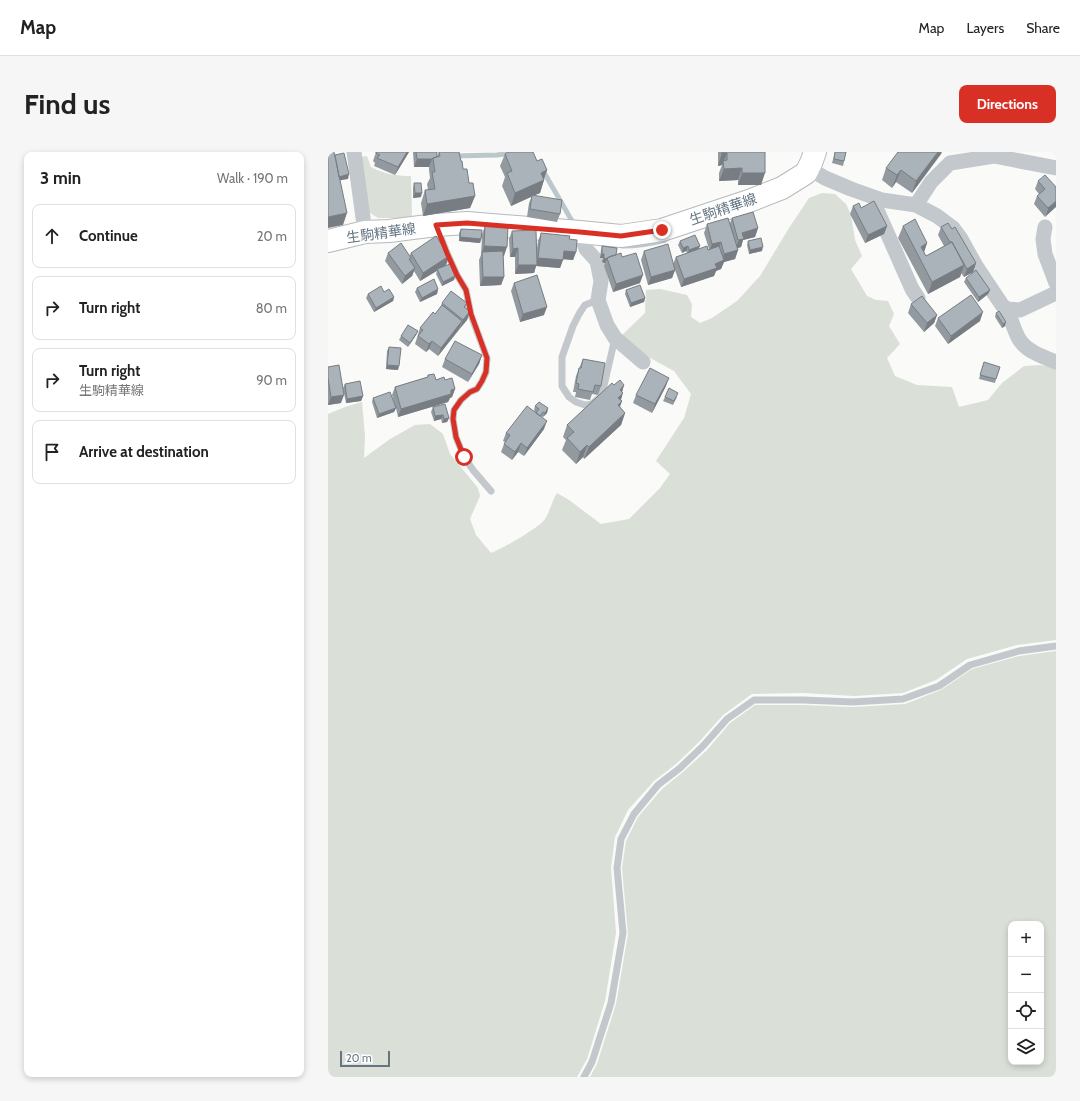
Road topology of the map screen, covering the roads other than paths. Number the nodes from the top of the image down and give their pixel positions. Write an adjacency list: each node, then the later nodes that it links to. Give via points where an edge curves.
1 (354, 152): 8 (street)
2 (812, 160): 4 (street, via 825,178); 9 (main road, 生駒精華線, via 806,173 782,188 662,230 621,236)
3 (1056, 168): 5 (street, via 994,156 950,163 931,182)
4 (871, 197): 5 (street); 13 (street)
5 (916, 205): 15 (street, via 953,228)
6 (436, 225): 8 (main road, 生駒精華線); 9 (main road, 生駒精華線, via 467,223); 19 (lane, via 466,290 471,314 487,358 486,372 477,389 461,400 454,410 456,437 464,457)
7 (1045, 227): 11 (street, via 1045,254)
8 (365, 232): 10 (main road, 生駒精華線)
9 (580, 232): 14 (street, via 586,250 597,261 601,281)
10 (328, 241)
11 (1056, 283)
12 (1056, 293): 15 (street, via 1020,310)
13 (918, 298)
14 (598, 300): 16 (street); 16 (lane, via 585,305 579,314 562,358 562,386 576,402 592,404 600,397)
15 (1007, 310): 18 (street, via 1019,340 1036,354)
16 (615, 338): 17 (street)
17 (643, 362)
18 (1056, 362)
19 (491, 491)
20 (1056, 646): 21 (lane, via 1019,651 970,664 939,686 903,699 854,702 754,700 727,719 703,746 658,786 634,814 621,839 617,868 623,933 611,1003 592,1062)
21 (584, 1077)

